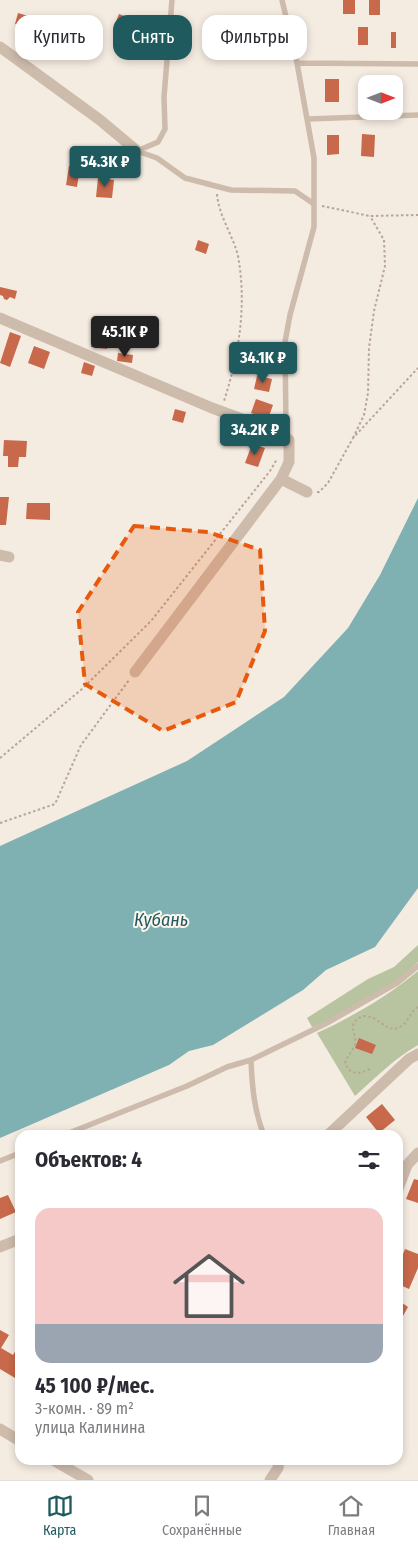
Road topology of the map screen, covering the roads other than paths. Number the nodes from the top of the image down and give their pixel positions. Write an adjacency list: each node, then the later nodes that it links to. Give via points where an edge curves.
1 (172, 0): 8 (lane, via 164,97 165,129 158,142)
2 (282, 0): 4 (lane)
3 (0, 47): 8 (street)
4 (297, 63): 5 (lane); 7 (lane)
5 (418, 64)
6 (418, 115): 7 (lane)
7 (308, 119): 9 (lane, via 314,158)
8 (137, 151): 9 (lane, via 157,158 185,178 216,187 295,191)
9 (314, 204): 11 (lane, via 314,227 285,342 286,428)
10 (0, 318): 11 (street, via 217,410 275,431)
11 (289, 440): 12 (street, via 289,462)
12 (282, 479): 13 (street); 14 (street)
13 (307, 492)
14 (135, 672)
15 (418, 966): 17 (lane, via 397,983 327,1023)
16 (418, 1054): 20 (street)
17 (251, 1060): 18 (lane); 19 (lane, via 252,1083)
18 (77, 1130)
19 (262, 1130)
20 (333, 1130)
21 (418, 1154): 24 (street, via 407,1165)
22 (15, 1155): 23 (lane)
23 (0, 1161)
24 (403, 1176)
25 (15, 1241): 26 (street)
26 (0, 1247)
27 (0, 1430): 28 (street)
28 (15, 1438)
29 (62, 1465): 31 (street)
30 (278, 1465): 32 (street)
31 (88, 1480)
32 (270, 1480)

